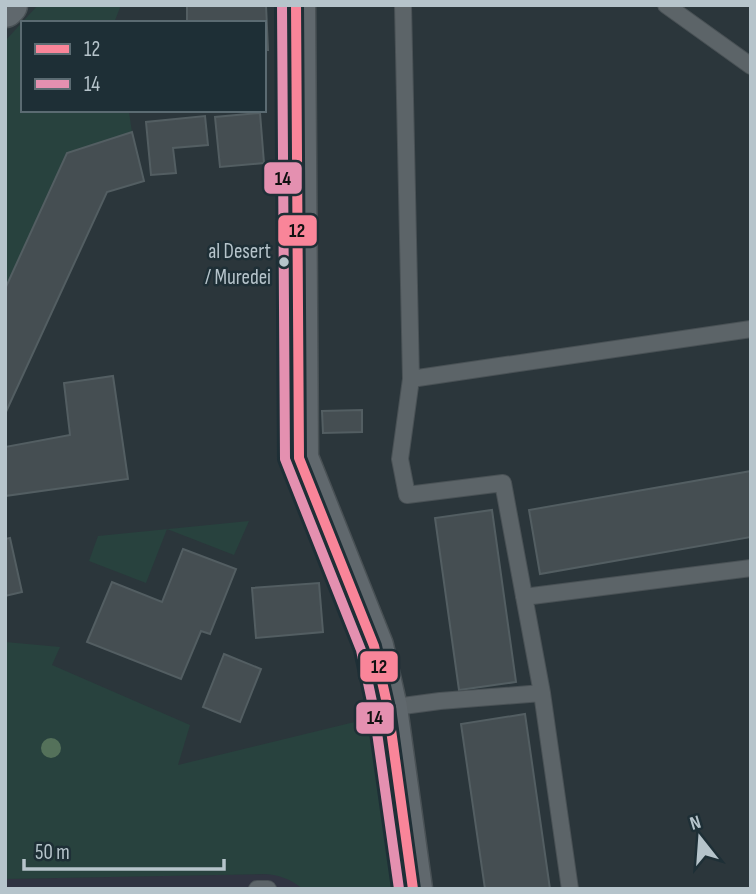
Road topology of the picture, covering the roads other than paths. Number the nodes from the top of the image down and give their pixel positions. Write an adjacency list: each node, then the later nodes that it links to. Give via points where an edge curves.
1 (296, 5): 10 (street, via 299,458 374,646)
2 (403, 5): 6 (lane)
3 (666, 5): 4 (lane)
4 (751, 66)
5 (751, 329): 6 (lane)
6 (411, 379): 8 (lane, via 400,458 407,495 503,483)
7 (751, 568): 8 (lane)
8 (524, 597): 9 (lane)
9 (542, 693): 10 (lane); 14 (lane)
10 (388, 708): 13 (street)
11 (257, 889): 12 (lane)
12 (268, 889)
13 (412, 889)
14 (570, 889)

